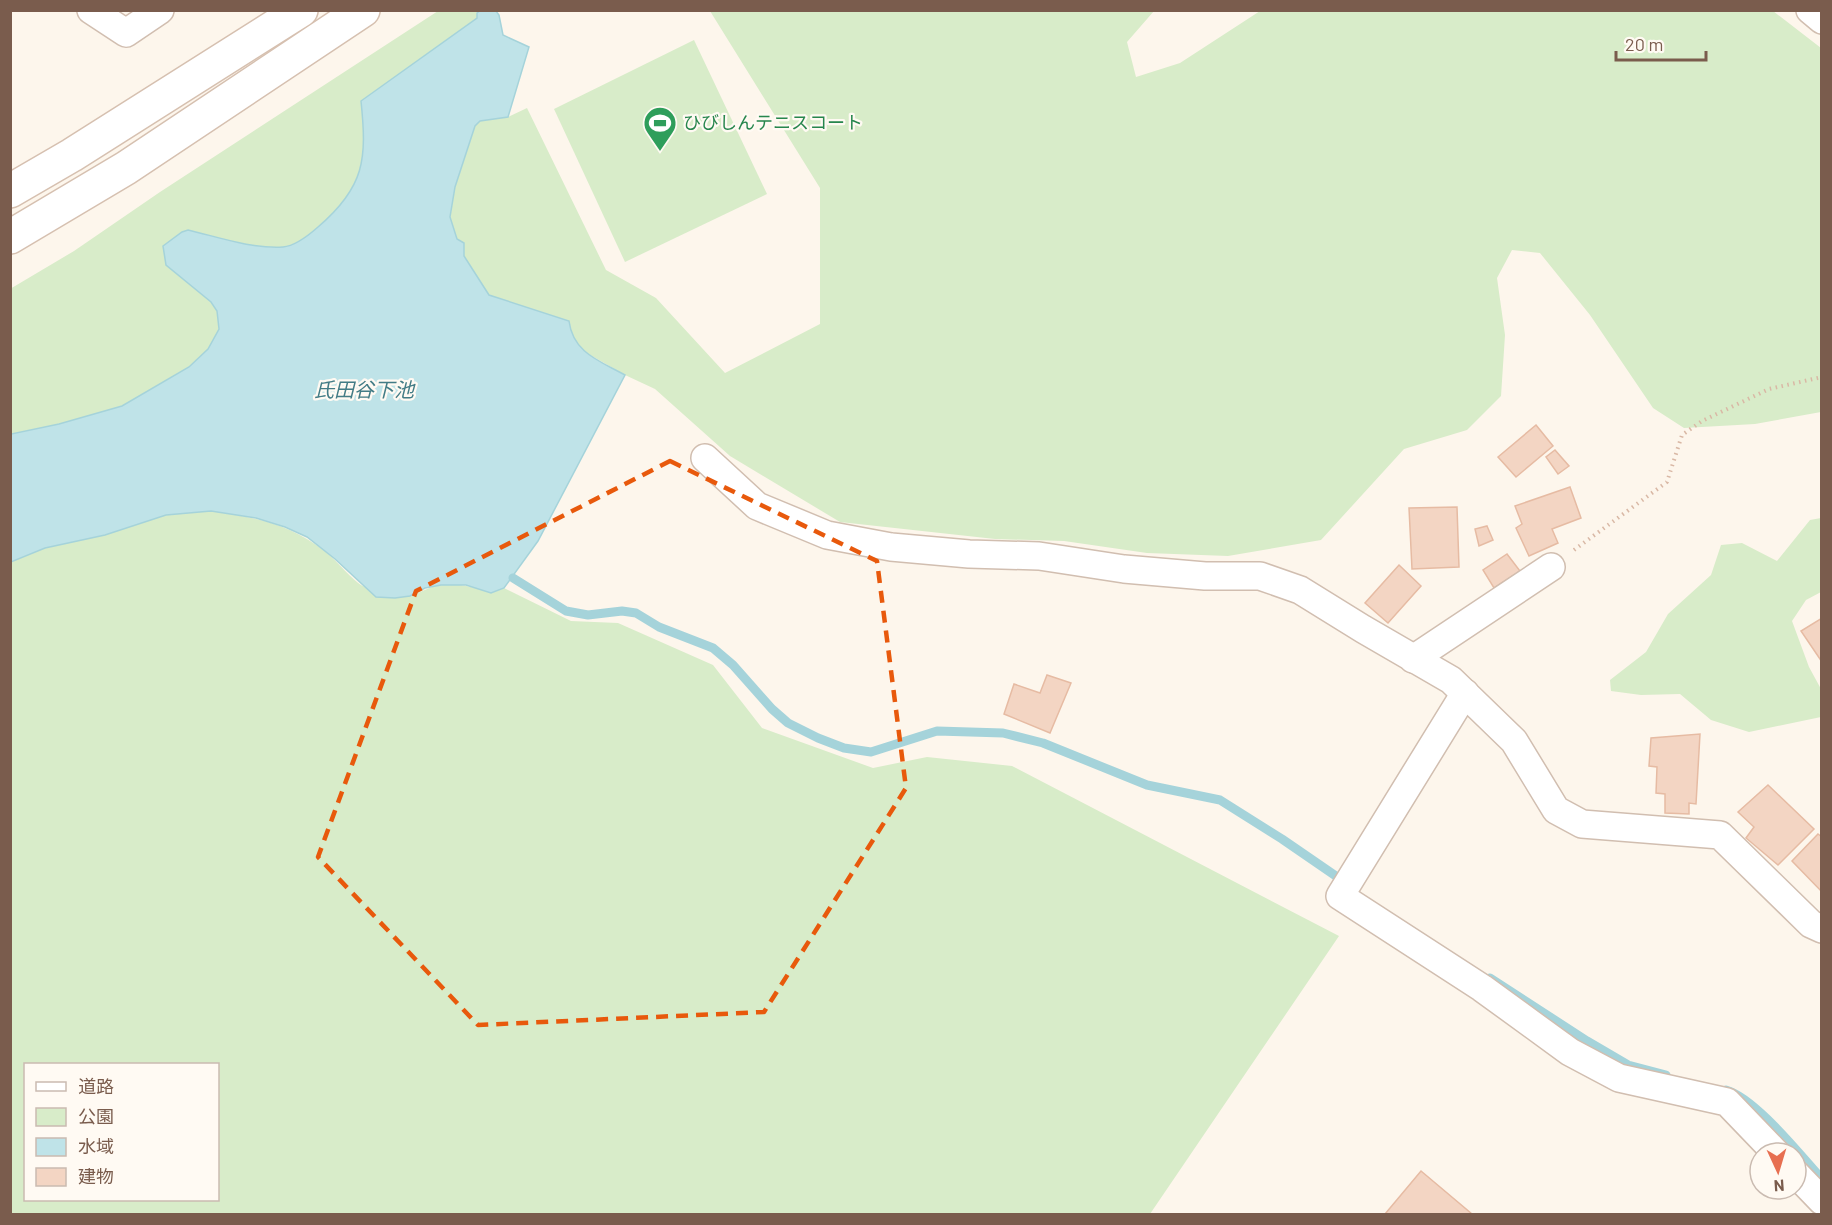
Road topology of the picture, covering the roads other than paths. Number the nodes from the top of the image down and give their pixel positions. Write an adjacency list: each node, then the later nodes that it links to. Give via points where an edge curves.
1 (91, 10): 2 (street, via 126,33)
2 (160, 10)
3 (302, 10): 7 (street)
4 (363, 10): 8 (street, via 126,168)
5 (1810, 10): 6 (street)
6 (1821, 20)
7 (10, 191)
8 (10, 237)
9 (705, 458): 11 (street, via 757,506 826,535 891,547 1039,556 1204,576 1260,576 1300,590)
10 (1551, 567): 11 (street)
11 (1413, 659): 12 (street)
12 (1465, 693): 13 (street, via 1514,741 1556,810 1582,824 1720,836 1811,924); 14 (street, via 1346,885 1579,1057 1619,1078 1727,1102)
13 (1821, 929)
14 (1764, 1141)
15 (1808, 1187): 16 (street)
16 (1821, 1201)

